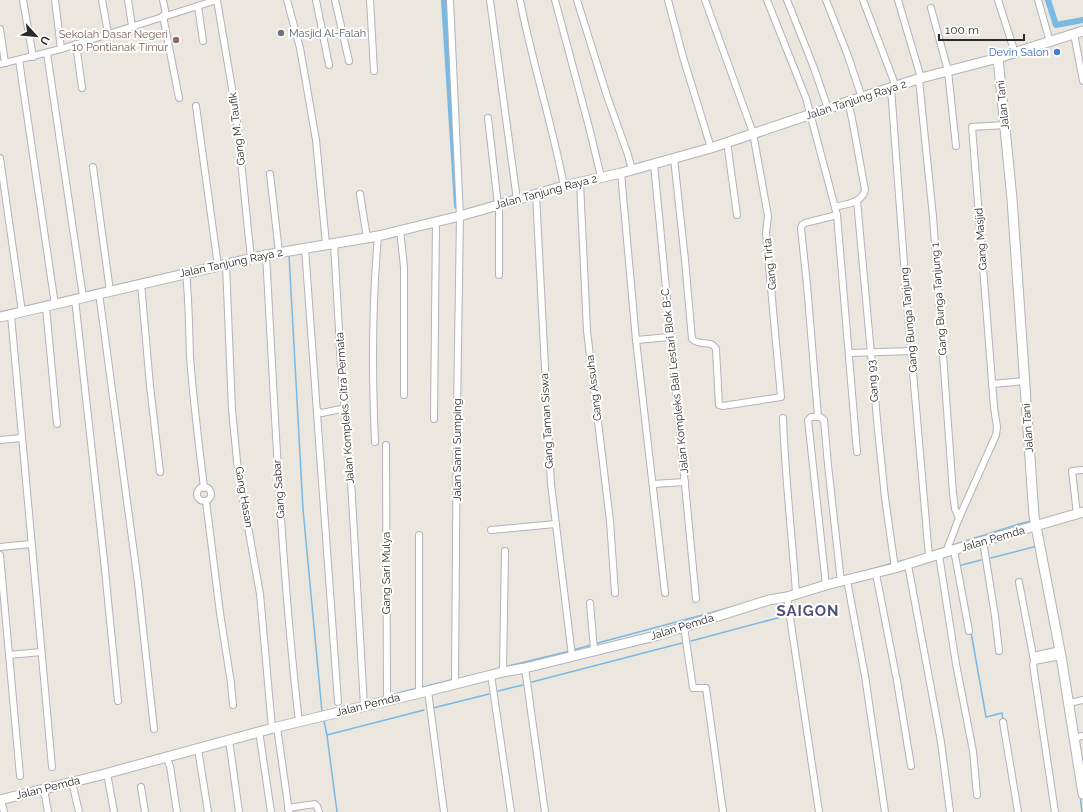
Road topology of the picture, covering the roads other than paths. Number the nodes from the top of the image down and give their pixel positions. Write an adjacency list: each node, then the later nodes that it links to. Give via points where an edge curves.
1 (23, 0): 38 (street)
2 (55, 0): 35 (street)
3 (102, 0): 30 (street)
4 (128, 0): 28 (street)
5 (163, 0): 27 (street)
6 (215, 0): 25 (street); 89 (street, Gang M. Taufik, via 236,112)
7 (287, 0): 85 (street, Jalan Kompleks Citra Permata, via 300,48)
8 (316, 0): 43 (street)
9 (335, 0): 41 (street)
10 (370, 0): 44 (street)
11 (450, 0): 80 (street, Jalan Sami Sumping)
12 (490, 0): 74 (street)
13 (520, 0): 71 (street)
14 (555, 0): 69 (street)
15 (577, 0): 66 (street)
16 (668, 0): 61 (street)
17 (705, 0): 58 (street, Gang Tirta)
18 (767, 0): 55 (street)
19 (787, 0): 54 (street)
20 (826, 0): 51 (street)
21 (863, 0): 49 (street, Gang Bunga Tanjung)
22 (898, 0): 46 (street, Gang Bunga Tanjung 1)
23 (998, 0): 37 (street)
24 (1038, 0): 33 (street)
25 (198, 6): 27 (street); 32 (street)
26 (931, 8): 45 (street)
27 (165, 16): 28 (street); 50 (street)
28 (132, 26): 30 (street)
29 (0, 29): 42 (street)
30 (108, 33): 34 (street)
31 (1078, 33): 33 (street, Jalan Tanjung Raya 2); 47 (street)
32 (203, 41)
33 (1050, 42): 37 (street, Jalan Tanjung Raya 2)
34 (76, 44): 35 (street); 48 (street)
35 (61, 48): 36 (street)
36 (47, 53): 38 (street); 96 (street)
37 (1014, 53): 39 (street, Jalan Tanjung Raya 2)
38 (33, 56): 40 (street)
39 (998, 58): 45 (street, Jalan Tanjung Raya 2); 57 (street, Jalan Tani)
40 (19, 60): 42 (street); 97 (street)
41 (349, 61)
42 (3, 64)
43 (329, 65)
44 (374, 70)
45 (948, 71): 46 (street, Jalan Tanjung Raya 2); 60 (street)
46 (920, 79): 49 (street, Jalan Tanjung Raya 2); 126 (street, Gang Bunga Tanjung 1, via 953,493)
47 (1083, 82)
48 (82, 88)
49 (894, 88): 51 (street, Jalan Tanjung Raya 2); 105 (street, Gang Bunga Tanjung, via 903,250)
50 (179, 98)
51 (862, 98): 52 (street, Jalan Tanjung Raya 2)
52 (846, 102): 54 (street, Jalan Tanjung Raya 2); 75 (street, via 849,105 865,190)
53 (196, 106): 90 (street, Gang Hasan)
54 (828, 109): 55 (street, Jalan Tanjung Raya 2)
55 (810, 114): 58 (street, Jalan Tanjung Raya 2); 77 (street)
56 (488, 118): 76 (street)
57 (1005, 124): 107 (street, Jalan Tani); 108 (street, Gang Masjid, via 972,127)
58 (753, 133): 59 (street, Jalan Tanjung Raya 2); 63 (street, Gang Tirta, via 768,216 766,233 781,397 719,405 716,350 712,344 697,343 692,339)
59 (726, 142): 61 (street, Jalan Tanjung Raya 2); 78 (street)
60 (956, 146)
61 (710, 148): 63 (street, Jalan Tanjung Raya 2)
62 (0, 158): 99 (street)
63 (674, 158): 64 (street, Jalan Tanjung Raya 2)
64 (654, 164): 66 (street, Jalan Tanjung Raya 2); 102 (street, Jalan Kompleks Bali Lestari Blok B-C)
65 (93, 167): 94 (street)
66 (632, 170): 67 (street, Jalan Tanjung Raya 2)
67 (621, 173): 69 (street, Jalan Tanjung Raya 2); 103 (street)
68 (270, 174): 87 (street)
69 (601, 177): 70 (street, Jalan Tanjung Raya 2)
70 (580, 182): 71 (street, Jalan Tanjung Raya 2); 145 (street, Gang Assuha, via 587,331 610,521)
71 (564, 186): 73 (street, Jalan Tanjung Raya 2)
72 (360, 194): 84 (street)
73 (536, 194): 74 (street, Jalan Tanjung Raya 2); 128 (street, Gang Taman Siswa, via 548,455)
74 (517, 200): 76 (street, Jalan Tanjung Raya 2)
75 (857, 201): 77 (street); 104 (street, Gang 93)
76 (498, 205): 80 (street, Jalan Tanjung Raya 2); 92 (street)
77 (835, 207): 79 (street)
78 (737, 215)
79 (837, 215): 106 (street); 112 (street, via 805,223 801,228)
80 (460, 216): 81 (street, Jalan Tanjung Raya 2); 162 (street, Jalan Sami Sumping)
81 (436, 222): 82 (street, Jalan Tanjung Raya 2); 114 (street)
82 (400, 230): 83 (street, Jalan Tanjung Raya 2); 109 (street, via 405,282)
83 (378, 236): 84 (street, Jalan Tanjung Raya 2); 118 (street, via 374,280)
84 (367, 238): 85 (street, Jalan Tanjung Raya 2)
85 (330, 244): 86 (street, Jalan Tanjung Raya 2); 110 (street, Jalan Kompleks Citra Permata)
86 (305, 248): 87 (street, Jalan Tanjung Raya 2); 111 (street)
87 (278, 252): 88 (street, Jalan Tanjung Raya 2)
88 (266, 255): 89 (street, Jalan Tanjung Raya 2); 171 (street, Gang Sabar, via 280,504)
89 (251, 259): 90 (street, Jalan Tanjung Raya 2)
90 (222, 266): 91 (street, Jalan Tanjung Raya 2); 173 (street, Gang Hasan, via 238,471 260,594)
91 (186, 273): 93 (street, Jalan Tanjung Raya 2); 169 (street, via 190,354 204,488 197,494 200,499 206,501)
92 (499, 275)
93 (141, 283): 94 (street, Jalan Tanjung Raya 2); 122 (street)
94 (110, 291): 95 (street, Jalan Tanjung Raya 2)
95 (99, 293): 96 (street, Jalan Tanjung Raya 2); 174 (street, via 140,597)
96 (79, 298): 97 (street, Jalan Tanjung Raya 2); 166 (street)
97 (55, 305): 98 (street, Jalan Tanjung Raya 2)
98 (46, 307): 99 (street, Jalan Tanjung Raya 2); 115 (street)
99 (22, 312): 100 (street, Jalan Tanjung Raya 2)
100 (11, 315): 101 (street, Jalan Tanjung Raya 2); 116 (street)
101 (0, 317)
102 (670, 337): 103 (street); 123 (street, Jalan Kompleks Bali Lestari Blok B-C)
103 (636, 340): 124 (street)
104 (870, 351): 105 (street); 106 (street); 138 (street, Gang 93)
105 (912, 351): 137 (street, Gang Bunga Tanjung)
106 (849, 353): 120 (street)
107 (1025, 381): 108 (street); 127 (street, Jalan Tani)
108 (992, 384): 126 (street, via 997,431)
109 (404, 396)
110 (346, 408): 111 (street, via 322,413); 170 (street, Jalan Kompleks Citra Permata)
111 (317, 411): 167 (street)
112 (818, 417): 141 (street, via 824,420); 143 (street, via 811,417 808,420)
113 (783, 418): 144 (street)
114 (434, 419)
115 (57, 424)
116 (21, 438): 117 (street); 132 (street)
117 (0, 440)
118 (374, 442)
119 (386, 445): 164 (street, Gang Sari Mulya)
120 (857, 452)
121 (1083, 470): 125 (street, via 1072,471)
122 (160, 472)
123 (684, 482): 124 (street); 148 (street, Jalan Kompleks Bali Lestari Blok B-C)
124 (653, 484): 146 (street)
125 (1080, 513): 127 (street, Jalan Pemda)
126 (959, 518): 134 (street)
127 (1035, 522): 131 (street, Jalan Pemda); 156 (street, Jalan Tani)
128 (555, 524): 129 (street); 154 (street, Gang Taman Siswa)
129 (491, 530)
130 (419, 535): 163 (street)
131 (983, 541): 134 (street, Jalan Pemda); 153 (street)
132 (31, 544): 133 (street); 155 (street)
133 (0, 547)
134 (947, 550): 137 (street, Jalan Pemda); 151 (street); 189 (street, via 956,664 973,751)
135 (505, 551): 160 (street)
136 (0, 554): 157 (street)
137 (929, 554): 139 (street, Jalan Pemda)
138 (895, 564): 139 (street, Jalan Pemda); 140 (street, Jalan Pemda)
139 (908, 565): 208 (street, via 941,742)
140 (876, 574): 141 (street, Jalan Pemda); 180 (street)
141 (842, 579): 143 (street, Jalan Pemda); 207 (street, via 865,676)
142 (1020, 582): 158 (street)
143 (826, 583): 144 (street, Jalan Pemda)
144 (796, 591): 147 (street, Jalan Pemda)
145 (615, 593)
146 (665, 593)
147 (787, 597): 150 (street, Jalan Pemda, via 769,600); 206 (street)
148 (696, 599)
149 (590, 603): 152 (street)
150 (684, 627): 152 (street, Jalan Pemda); 205 (street, via 693,688 706,688)
151 (968, 631)
152 (594, 650): 154 (street, Jalan Pemda)
153 (999, 650)
154 (572, 651): 159 (street, Jalan Pemda)
155 (41, 652): 157 (street); 181 (street)
156 (1056, 654): 158 (street); 168 (street, Jalan Tani)
157 (9, 655): 184 (street)
158 (1033, 658): 210 (street)
159 (525, 668): 160 (street, Jalan Pemda); 204 (street)
160 (503, 672): 161 (street, Jalan Pemda)
161 (491, 675): 162 (street, Jalan Pemda); 203 (street)
162 (455, 683): 163 (street, Jalan Pemda)
163 (423, 692): 164 (street, Jalan Pemda); 202 (street)
164 (387, 700): 170 (street, Jalan Pemda)
165 (1083, 700): 168 (street)
166 (118, 701)
167 (338, 702)
168 (1069, 703): 176 (street, Jalan Tani)
169 (233, 705)
170 (364, 706): 171 (street, Jalan Pemda)
171 (299, 722): 173 (street, Jalan Pemda)
172 (1003, 722): 209 (street)
173 (275, 727): 175 (street, Jalan Pemda); 191 (street, Gang Hasan)
174 (154, 729)
175 (260, 731): 177 (street, Jalan Pemda); 200 (street)
176 (1079, 737): 182 (street, Jalan Tani)
177 (229, 740): 178 (street, Jalan Pemda); 199 (street)
178 (198, 749): 179 (street, Jalan Pemda); 198 (street)
179 (166, 757): 183 (street, Jalan Pemda); 197 (street, via 170,766)
180 (911, 766)
181 (52, 767)
182 (1081, 771): 188 (street, Jalan Tani)
183 (107, 773): 185 (street, Jalan Pemda); 195 (street)
184 (20, 776)
185 (72, 782): 187 (street, Jalan Pemda); 194 (street)
186 (141, 787): 196 (street)
187 (44, 789): 190 (street, Jalan Pemda); 193 (street)
188 (1083, 794)
189 (977, 795)
190 (1, 800): 192 (street)
191 (288, 810): 201 (street, via 315,804)
192 (4, 812)
193 (48, 812)
194 (79, 812)
195 (114, 812)
196 (145, 812)
197 (177, 812)
198 (208, 812)
199 (240, 812)
200 (271, 812)
201 (319, 812)
202 (444, 812)
203 (511, 812)
204 (545, 812)
205 (723, 812)
206 (819, 812)
207 (885, 812)
208 (950, 812)
209 (1018, 812)
210 (1055, 812)

